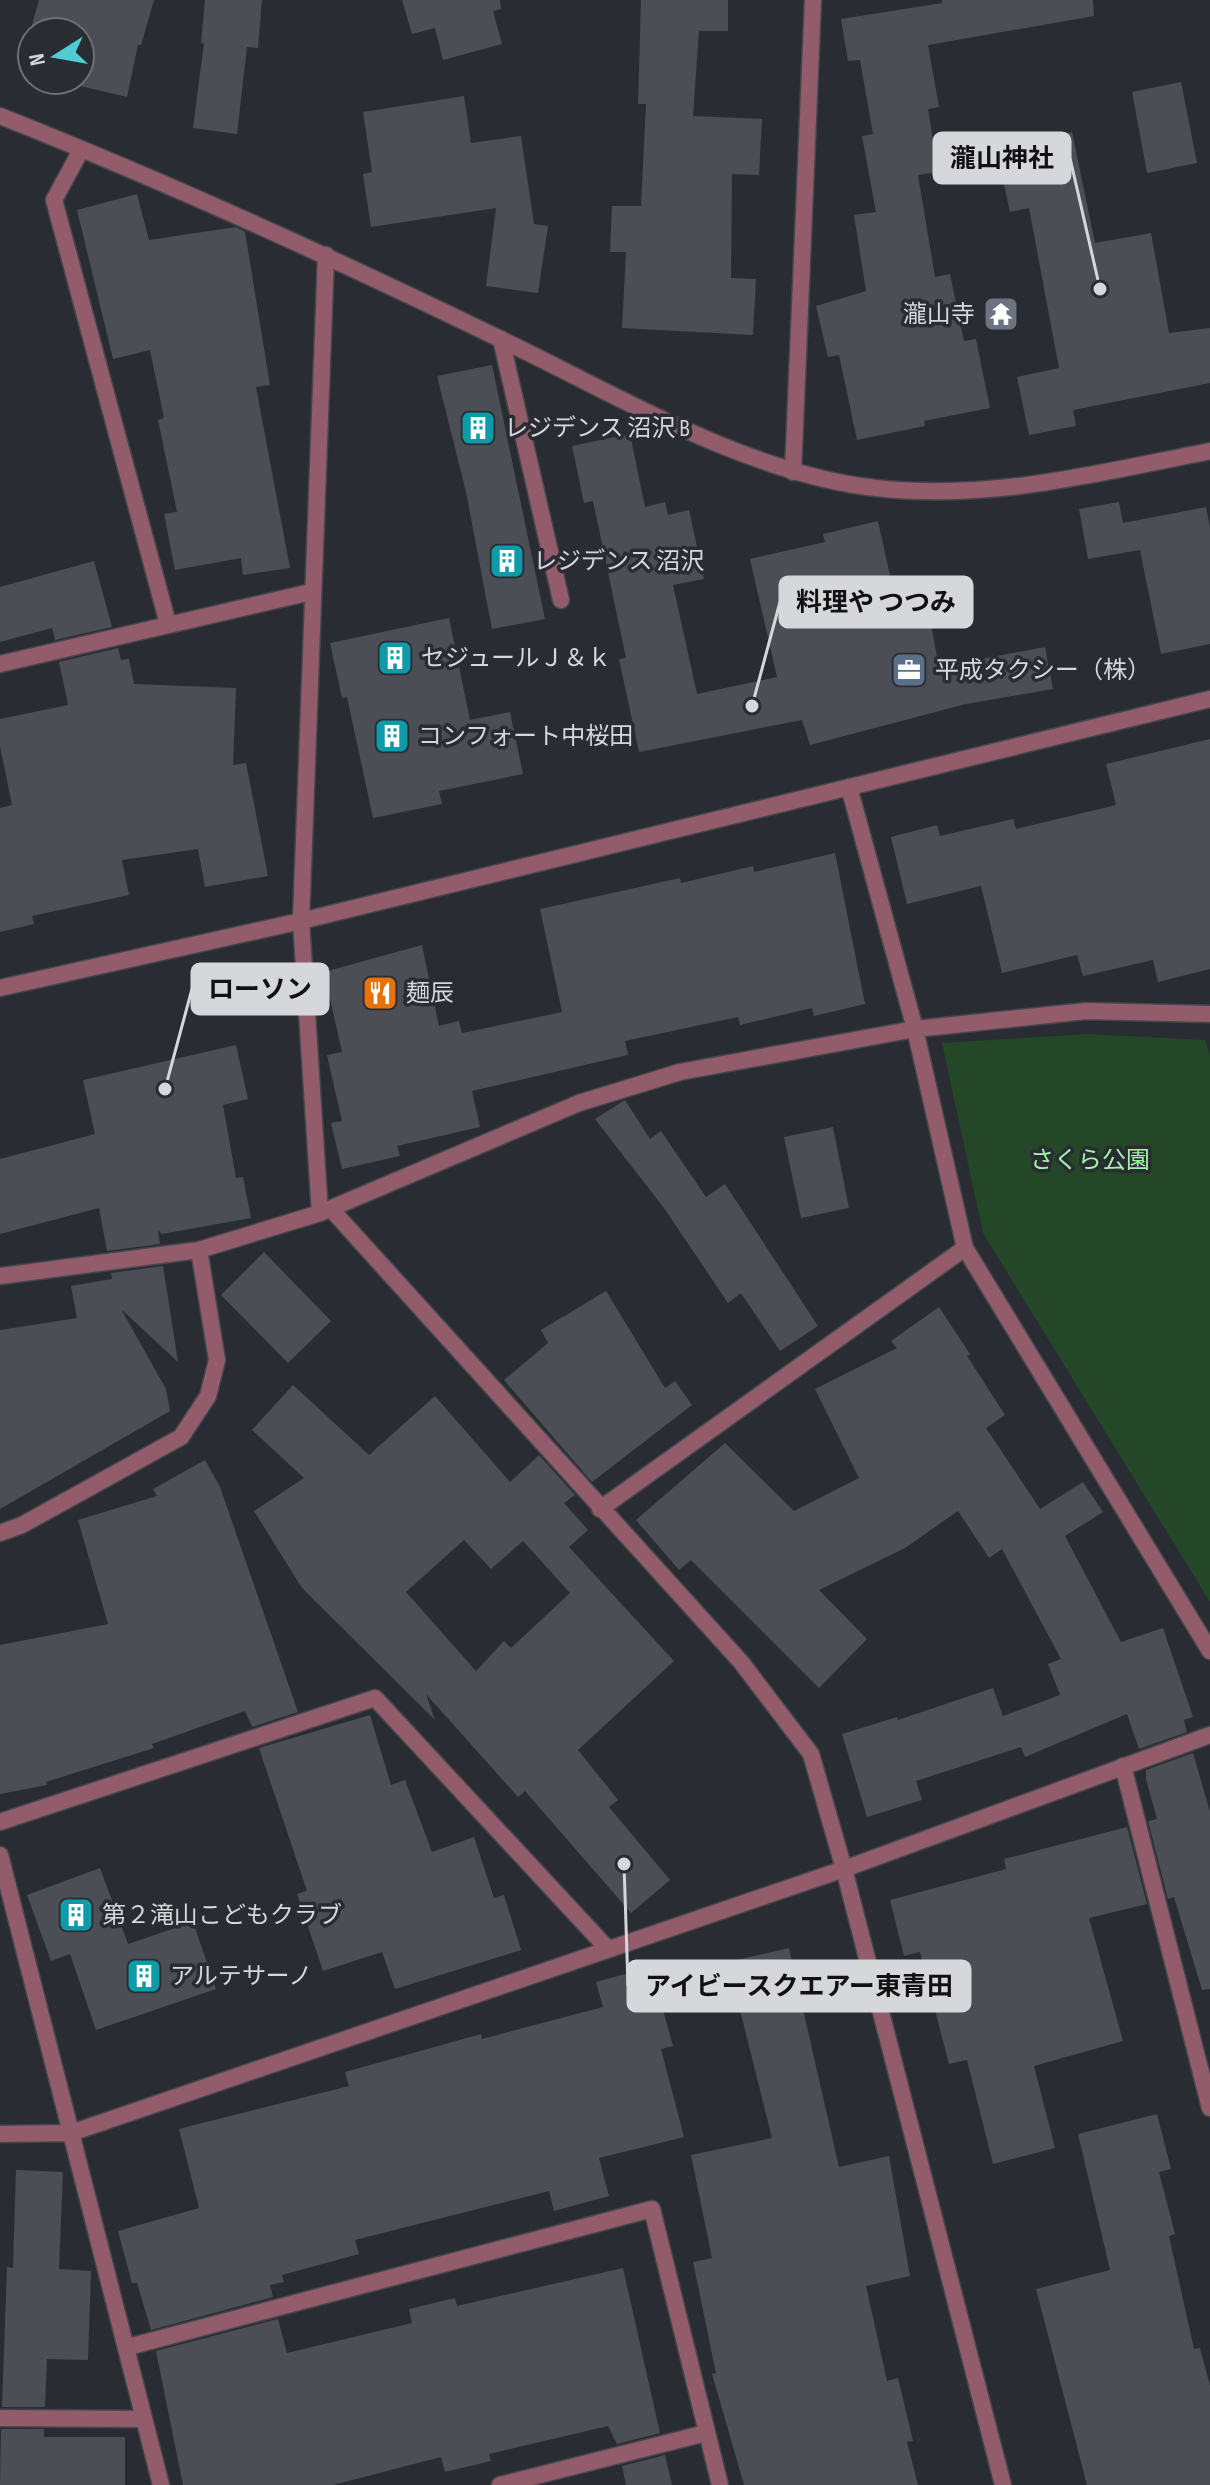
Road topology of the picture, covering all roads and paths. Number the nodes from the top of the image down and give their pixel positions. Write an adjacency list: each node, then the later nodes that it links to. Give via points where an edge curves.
1 (813, 0): 7 (street)
2 (0, 116): 3 (street)
3 (81, 150): 4 (street); 10 (street, via 54,200)
4 (326, 255): 5 (street); 8 (street)
5 (501, 339): 7 (street, via 716,443); 9 (street)
6 (1210, 451): 7 (street, via 1023,488 961,492 876,488)
7 (793, 472)
8 (311, 592): 10 (street); 14 (street)
9 (561, 600)
10 (168, 624): 11 (street)
11 (0, 664)
12 (1210, 699): 13 (street)
13 (849, 787): 14 (street); 17 (street)
14 (301, 921): 15 (street); 18 (street)
15 (0, 988)
16 (1210, 1014): 17 (street, via 1086,1011)
17 (915, 1029): 18 (street, via 680,1072 579,1103); 19 (street)
18 (325, 1211): 20 (street); 22 (street)
19 (965, 1248): 22 (street); 24 (street)
20 (199, 1250): 21 (street); 23 (street, via 217,1360 208,1396 181,1437)
21 (0, 1276)
22 (600, 1509): 29 (street, via 741,1662 811,1754)
23 (0, 1533)
24 (1210, 1651)
25 (1210, 1735): 26 (street)
26 (1123, 1766): 29 (street); 31 (street)
27 (0, 1822): 30 (street, via 375,1698)
28 (0, 1855): 32 (street)
29 (844, 1869): 30 (street); 41 (street)
30 (607, 1948): 32 (street)
31 (1210, 2108)
32 (71, 2133): 33 (street); 34 (street)
33 (0, 2134)
34 (128, 2347): 36 (street); 37 (street, via 652,2209)
35 (0, 2418): 36 (street)
36 (142, 2419): 38 (street)
37 (706, 2433): 39 (street); 40 (street)
38 (161, 2485)
39 (500, 2485)
40 (720, 2485)
41 (1003, 2485)

